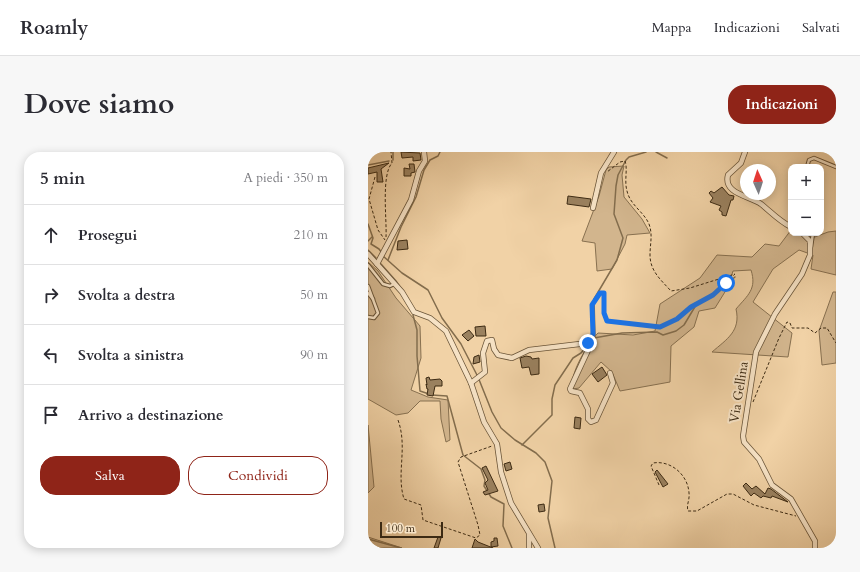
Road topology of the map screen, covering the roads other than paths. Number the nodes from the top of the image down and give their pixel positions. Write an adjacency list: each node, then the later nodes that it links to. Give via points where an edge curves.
1 (424, 152): 12 (street, via 424,161 411,200)
2 (614, 152): 6 (street, via 601,173)
3 (745, 152): 7 (street, via 742,163 728,175 729,185 737,194 760,203 773,216)
4 (808, 164): 5 (lane, via 809,160 814,158)
5 (836, 167)
6 (593, 208)
7 (788, 225)
8 (805, 236): 10 (street, via 810,241)
9 (813, 236): 10 (lane)
10 (811, 248): 24 (street, Via Gellina, via 802,274 775,314 756,352 743,430 744,442 759,459 772,485 791,499 815,541)
11 (368, 254): 12 (street)
12 (378, 261): 14 (street)
13 (368, 265): 14 (lane, via 383,284)
14 (394, 284): 20 (street, via 414,312 430,318 446,331)
15 (368, 286): 17 (lane)
16 (368, 293): 17 (lane)
17 (376, 304): 18 (lane, via 377,316 371,319)
18 (368, 317)
19 (610, 373): 20 (street, via 613,383 596,420 591,422 580,393 570,389 590,346 588,343 529,350 512,358 496,353 492,340 487,341 484,349 485,372)
20 (472, 382): 21 (street, via 484,422 497,444 500,472 511,503)
21 (529, 534): 22 (street); 23 (street)
22 (529, 548)
23 (538, 548)
24 (815, 548)

